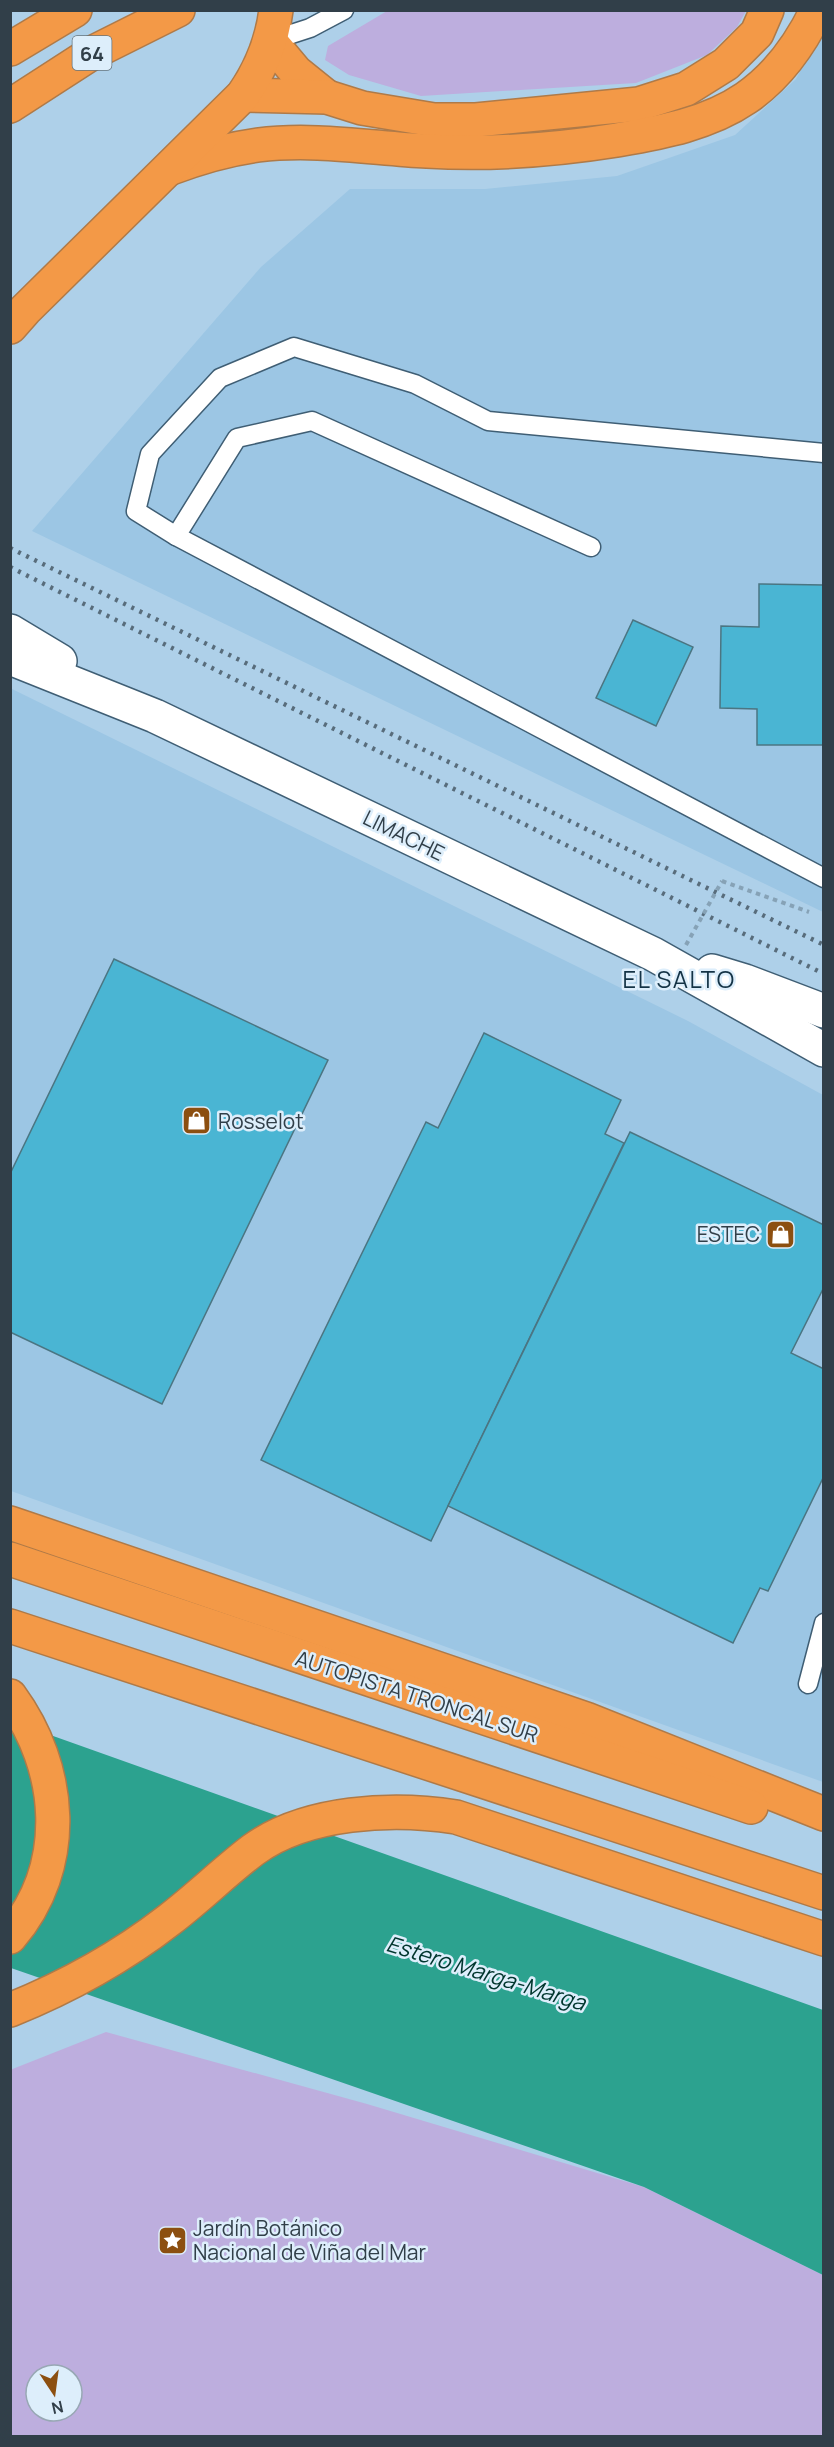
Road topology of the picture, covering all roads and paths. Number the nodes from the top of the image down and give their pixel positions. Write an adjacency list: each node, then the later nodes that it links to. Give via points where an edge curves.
1 (75, 10): 7 (highway, 64)
2 (178, 10): 10 (highway, 64, via 92,53)
3 (344, 10): 6 (lane, via 310,28)
4 (767, 10): 9 (highway, via 757,33 726,64 686,89 639,104 476,120 434,120 362,108)
5 (817, 10): 11 (highway, via 803,38 765,83 723,111 691,125 576,146 481,153 319,143 260,145)
6 (273, 26): 8 (highway, via 263,61); 9 (highway, via 296,72)
7 (10, 49)
8 (243, 95): 9 (highway); 11 (highway)
9 (327, 97)
10 (10, 106)
11 (171, 168): 12 (highway)
12 (10, 327)
13 (824, 453): 14 (lane, via 488,421 415,384 294,347 220,378 150,454 136,512)
14 (176, 536): 15 (lane, via 237,438 312,421); 19 (lane)
15 (591, 547)
16 (10, 632): 18 (main road, LIMACHE)
17 (10, 658): 18 (main road, LIMACHE)
18 (155, 716): 22 (main road, LIMACHE)
19 (824, 878)
20 (809, 912): 21 (path, bridge, via 722,881)
21 (686, 945)
22 (653, 954): 23 (main road, LIMACHE, via 745,981); 24 (main road, LIMACHE)
23 (824, 1011)
24 (824, 1050)
25 (10, 1523): 31 (highway, via 586,1719)
26 (10, 1559): 32 (highway, AUTOPISTA TRONCAL SUR)
27 (824, 1623): 29 (lane)
28 (10, 1626): 33 (highway)
29 (808, 1684)
30 (10, 1696): 34 (highway, via 29,1723 42,1752 53,1815 44,1877 32,1905)
31 (824, 1814)
32 (824, 1831)
33 (824, 1893)
34 (10, 1937)
35 (824, 1940): 36 (highway, via 456,1817 390,1811 322,1821 255,1848 130,1948 79,1978)
36 (10, 2010)

